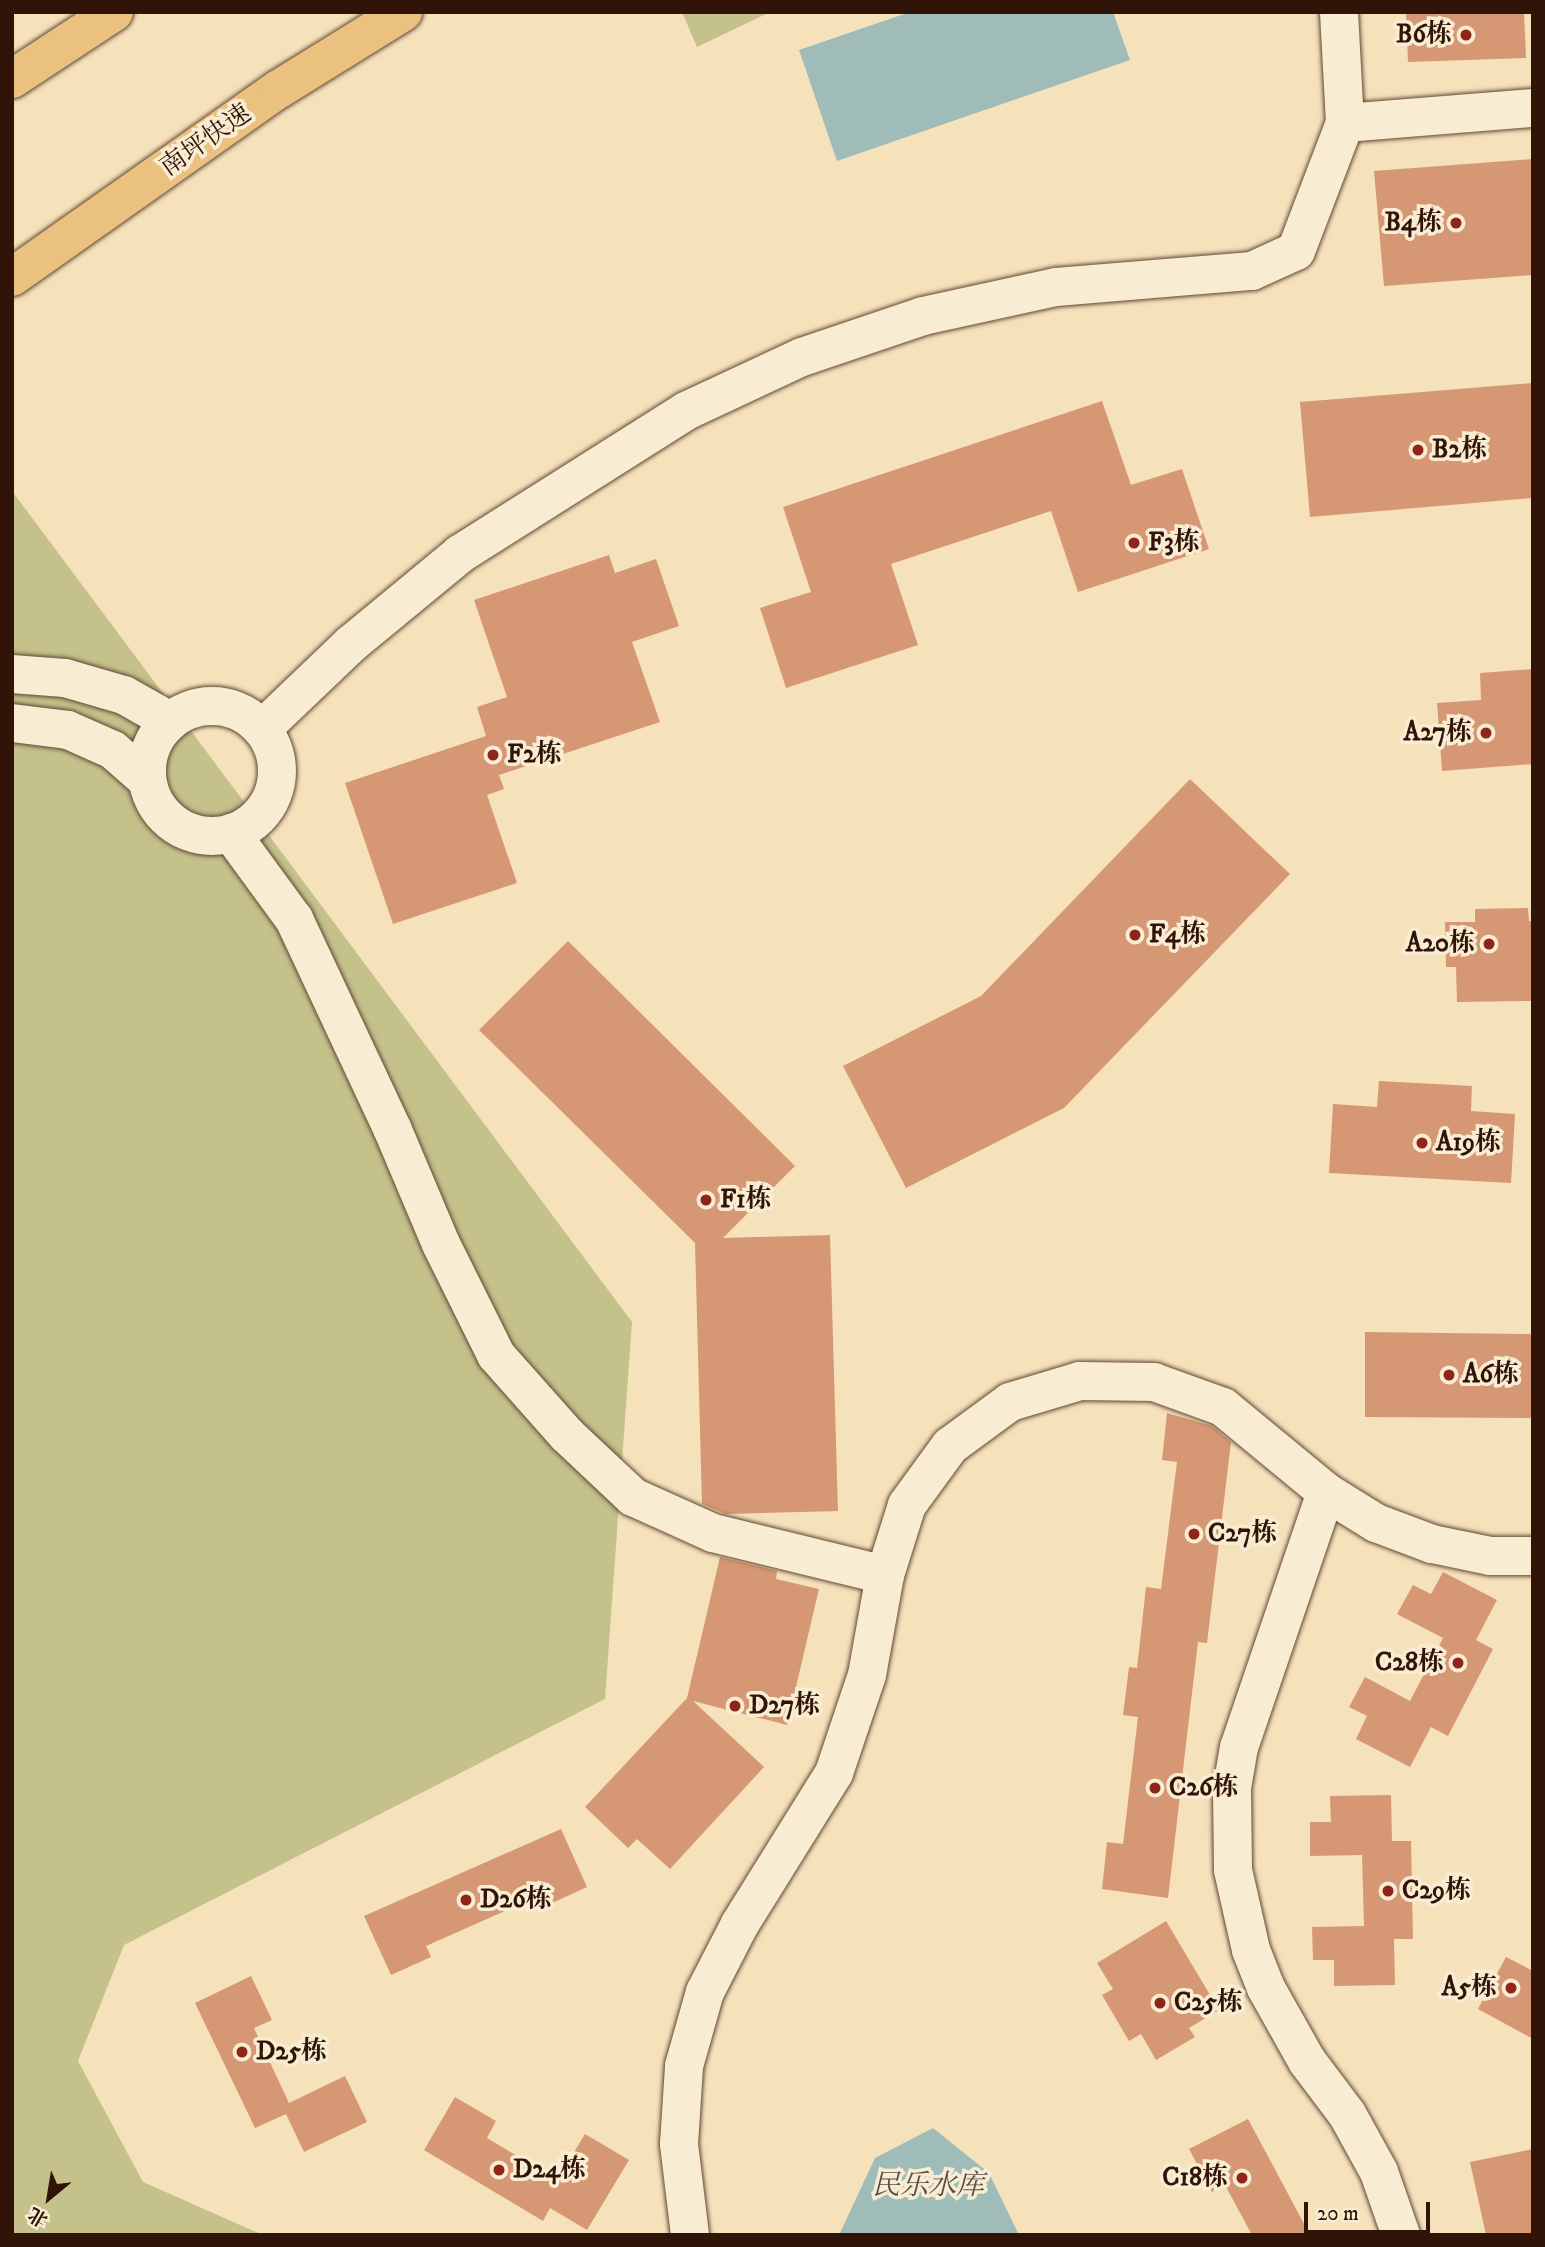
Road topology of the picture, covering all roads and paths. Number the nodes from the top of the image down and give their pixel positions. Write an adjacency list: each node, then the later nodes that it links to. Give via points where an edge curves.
1 (114, 12): 4 (highway)
2 (403, 12): 7 (highway, 南坪快速, via 279,89)
3 (1339, 12): 6 (street)
4 (12, 79)
5 (1533, 108): 6 (street)
6 (1345, 123): 11 (street, via 1296,251 1252,271 1056,287 923,316 779,368 686,411 460,554 351,644)
7 (12, 277)
8 (12, 674): 9 (street, via 65,678 124,695)
9 (170, 721): 11 (street, via 187,710 227,708); 12 (street, via 156,738)
10 (12, 723): 12 (street, via 68,730 113,750)
11 (262, 729): 13 (street, via 277,767 275,788 266,807)
12 (147, 780): 13 (street, via 168,819 187,831 209,836)
13 (231, 833): 16 (street, via 294,919 496,1355 567,1435 633,1497 713,1533)
14 (1326, 1492): 15 (street, via 1376,1523 1432,1544 1490,1556); 16 (street, via 1223,1407 1154,1382 1080,1381 1010,1402 950,1446 907,1505); 18 (street, via 1239,1747 1232,1788 1233,1870 1251,1950 1266,1988 1379,2172)
15 (1533, 1556)
16 (885, 1575): 17 (street, via 867,1675 834,1773 740,1924 705,1993 684,2066 679,2144)
17 (690, 2235)
18 (1401, 2235)

